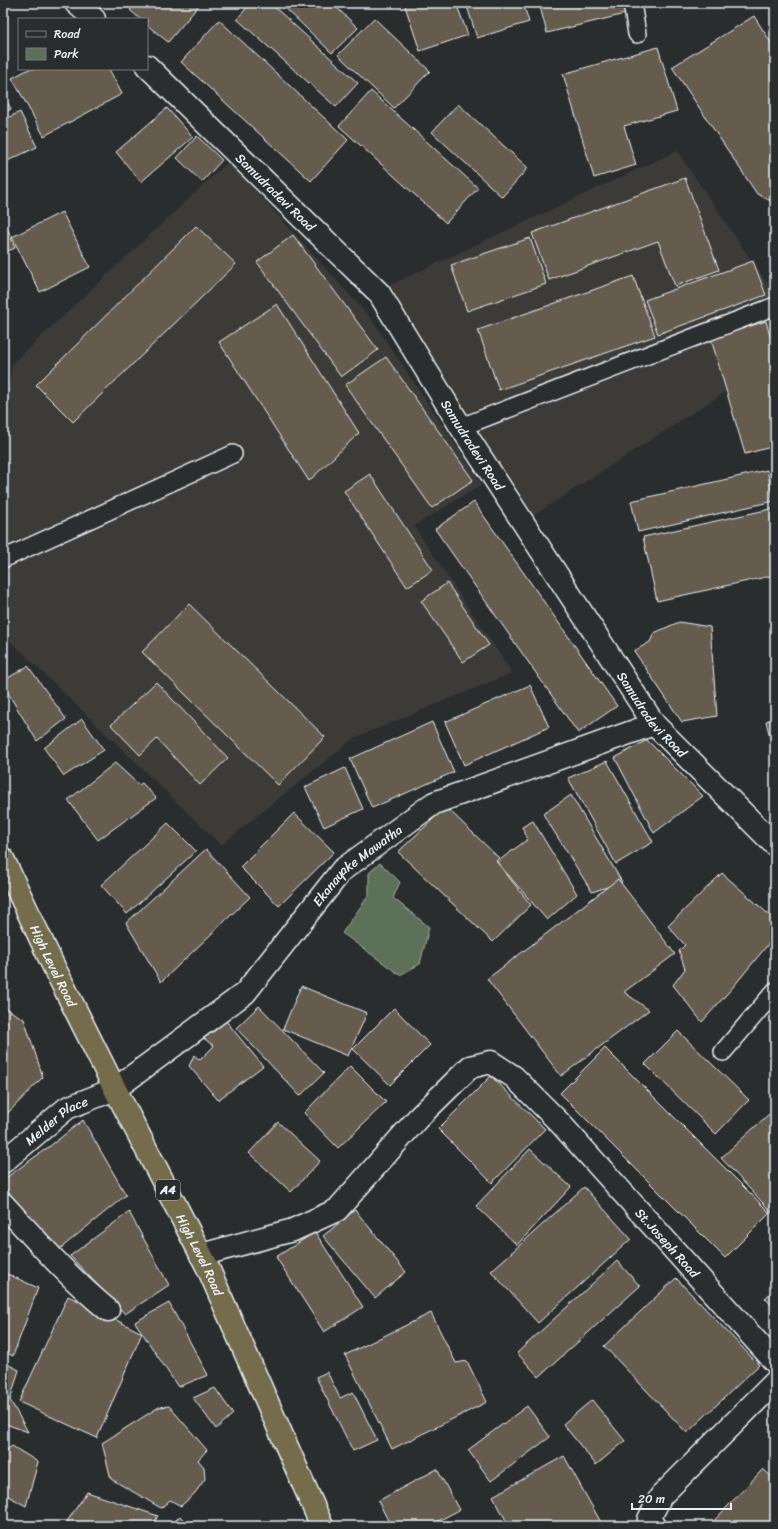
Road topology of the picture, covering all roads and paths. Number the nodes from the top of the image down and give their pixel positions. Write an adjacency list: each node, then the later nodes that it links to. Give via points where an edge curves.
1 (76, 3): 3 (street)
2 (632, 3): 4 (lane)
3 (93, 18)
4 (637, 34)
5 (148, 67): 7 (street, Samudradevi Road, via 379,293)
6 (775, 306): 7 (lane)
7 (461, 427): 10 (street, Samudradevi Road)
8 (233, 454): 9 (lane)
9 (3, 559)
10 (654, 724): 11 (street, Samudradevi Road); 15 (street, Ekanayake Mawatha, via 434,803 342,870 245,992)
11 (775, 845)
12 (3, 859): 15 (highway, High Level Road / A4)
13 (775, 991): 14 (lane)
14 (723, 1052)
15 (115, 1089): 16 (street, Melder Place, via 67,1108); 18 (highway, High Level Road / A4)
16 (3, 1162)
17 (3, 1204): 19 (street, via 90,1296)
18 (201, 1255): 20 (street, St.Joseph Road, via 293,1230 337,1210 418,1118 470,1067 492,1062 514,1077 560,1123); 22 (highway, High Level Road / A4)
19 (108, 1310)
20 (775, 1362)
21 (775, 1382): 23 (street, via 661,1496 649,1519)
22 (322, 1526)
23 (655, 1526)

